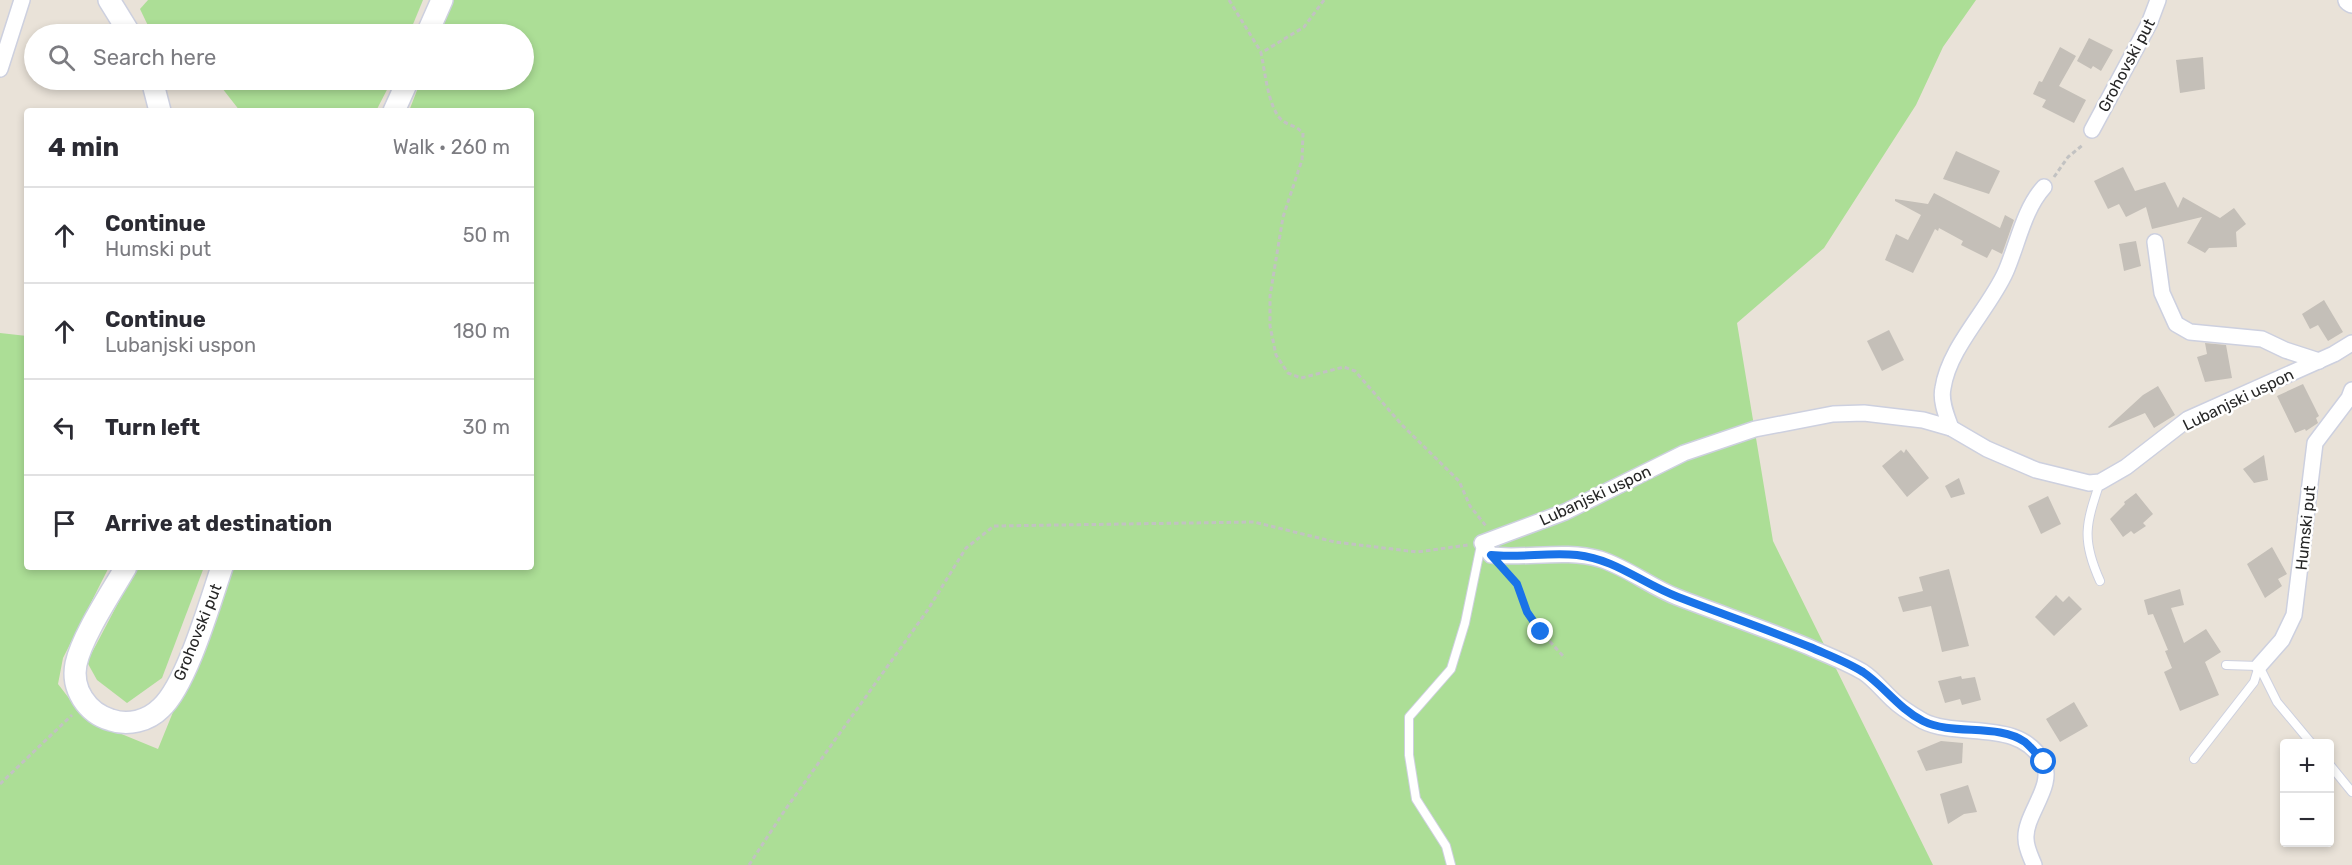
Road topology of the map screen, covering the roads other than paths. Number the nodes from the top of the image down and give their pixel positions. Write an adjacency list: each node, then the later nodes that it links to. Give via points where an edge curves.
1 (22, 0): 7 (street)
2 (109, 0): 5 (main road)
3 (442, 0): 6 (main road)
4 (2158, 0): 12 (street, Grohovski put)
5 (124, 24)
6 (431, 24)
7 (0, 69)
8 (155, 90): 10 (main road)
9 (403, 90): 11 (main road)
10 (159, 108)
11 (395, 108)
12 (2092, 130)
13 (2044, 187): 18 (street, via 2035,197 2005,273 1955,356 1942,389)
14 (2155, 242): 16 (street, Lubanjski uspon, via 2162,293 2176,324 2190,332 2262,339)
15 (2352, 343): 16 (street, Lubanjski uspon)
16 (2319, 361): 19 (street, Lubanjski uspon, via 2188,419)
17 (2352, 390): 25 (street, Humski put, via 2315,443 2294,615 2282,640)
18 (1951, 428): 19 (street, Lubanjski uspon, via 2036,470); 20 (street, Lubanjski uspon, via 1923,420 1864,413 1833,414 1755,429 1684,453)
19 (2100, 482): 23 (lane, via 2086,531 2089,557)
20 (1489, 545): 30 (lane, via 1450,669 1409,717 1409,755 1416,799 1446,846); 31 (street, via 1514,558 1577,555 1600,560 1675,596 1840,660 1865,673 1895,702 1923,721 1947,729 1987,731 2024,741 2044,762 2046,776 2027,823 2025,838)
21 (124, 570): 22 (main road, Grohovski put, via 89,633 76,663 75,680 81,698 94,713 128,723 148,718 162,708 188,664)
22 (221, 570)
23 (2100, 580)
24 (2226, 665): 25 (lane)
25 (2259, 666): 26 (lane, via 2277,702); 27 (lane, via 2254,682)
26 (2308, 739)
27 (2194, 759)
28 (2334, 770): 29 (lane)
29 (2352, 792)
30 (1451, 865)
31 (2034, 865)

